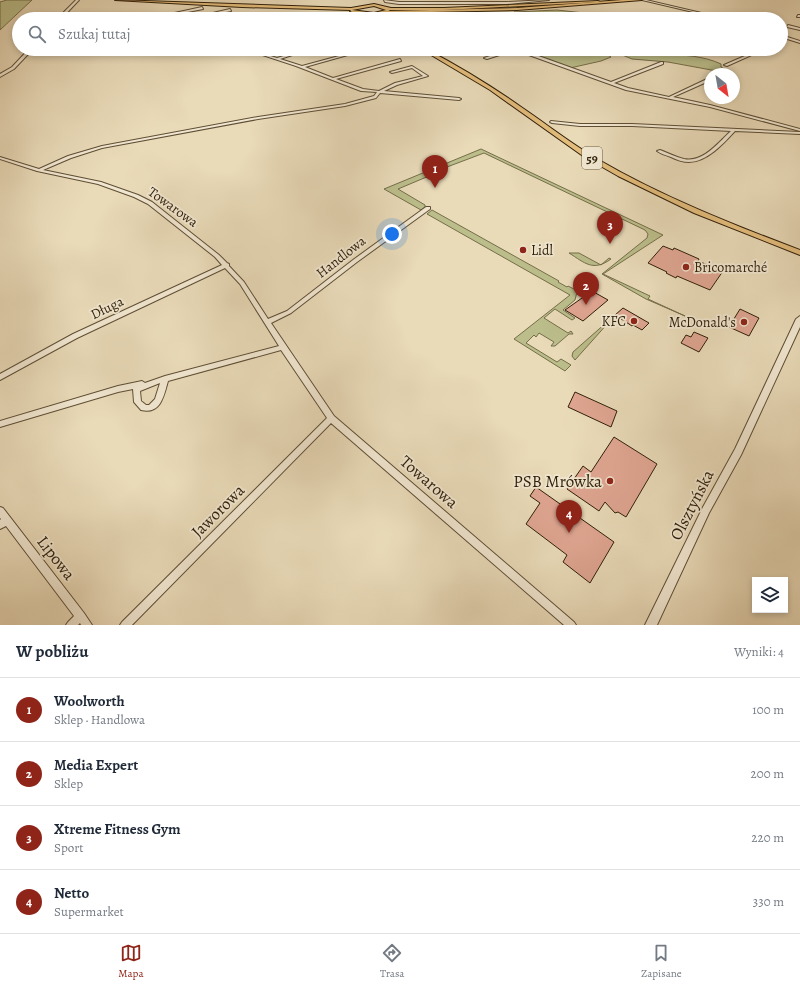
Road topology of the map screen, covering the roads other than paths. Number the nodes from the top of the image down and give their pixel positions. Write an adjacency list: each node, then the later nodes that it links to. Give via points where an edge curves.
1 (72, 0): 9 (street)
2 (78, 0): 9 (street)
3 (117, 0): 12 (main road)
4 (548, 0): 7 (street, via 484,3)
5 (621, 0): 8 (highway)
6 (641, 0): 13 (highway, via 517,9); 19 (street)
7 (385, 1)
8 (598, 2): 13 (main road)
9 (72, 6): 14 (street)
10 (202, 8): 15 (street)
11 (230, 10): 16 (street)
12 (358, 10): 13 (main road, via 370,5); 17 (main road)
13 (385, 11): 18 (main road)
14 (66, 12)
15 (182, 12)
16 (221, 12)
17 (365, 12)
18 (381, 12)
19 (694, 12)
20 (788, 26): 21 (street)
21 (800, 29)
22 (789, 39): 23 (street)
23 (800, 42)
24 (25, 56): 39 (street)
25 (269, 56): 32 (street)
26 (284, 56): 32 (street)
27 (342, 56): 37 (street)
28 (436, 56): 54 (main road, 59, via 495,92 618,174 677,203)
29 (492, 56): 33 (street)
30 (535, 56): 42 (street)
31 (747, 56): 36 (street)
32 (276, 58): 37 (street)
33 (486, 58)
34 (400, 60): 40 (street)
35 (662, 63): 42 (street)
36 (726, 65)
37 (302, 67): 40 (street)
38 (392, 72): 43 (street, via 412,67 426,76 396,84)
39 (0, 76)
40 (333, 79): 43 (street, via 362,90)
41 (704, 82): 44 (street)
42 (611, 83): 44 (street)
43 (379, 92): 45 (street); 52 (street, via 374,97 336,107 231,122 81,152)
44 (668, 98): 47 (street, via 710,106)
45 (458, 99)
46 (552, 122): 48 (street)
47 (800, 130)
48 (733, 131): 49 (street); 50 (street, via 711,152 694,161)
49 (800, 133)
50 (659, 151)
51 (0, 158): 52 (street, Towarowa)
52 (38, 170): 57 (street, Towarowa, via 98,183 150,203)
53 (428, 208): 59 (street, Handlowa, via 289,312)
54 (764, 240): 55 (main road, 59); 56 (main road, 59)
55 (800, 253)
56 (800, 258)
57 (227, 265): 59 (street, Towarowa); 61 (street, Długa, via 75,336)
58 (800, 319): 72 (street, Olsztyńska, via 738,452 706,510)
59 (268, 322): 60 (street, Towarowa)
60 (283, 347): 62 (street); 63 (street, Towarowa)
61 (0, 377)
62 (165, 379): 62 (street, via 136,389 138,402 144,408 151,408 158,401); 64 (street, via 118,389)
63 (332, 418): 70 (street, Jaworowa); 71 (street, Towarowa)
64 (0, 424)
65 (0, 511): 66 (street, Lipowa)
66 (3, 522): 67 (street, Lipowa)
67 (81, 616): 68 (street); 69 (street, Lipowa)
68 (71, 625)
69 (87, 625)
70 (125, 625)
71 (571, 625)
72 (651, 625)

